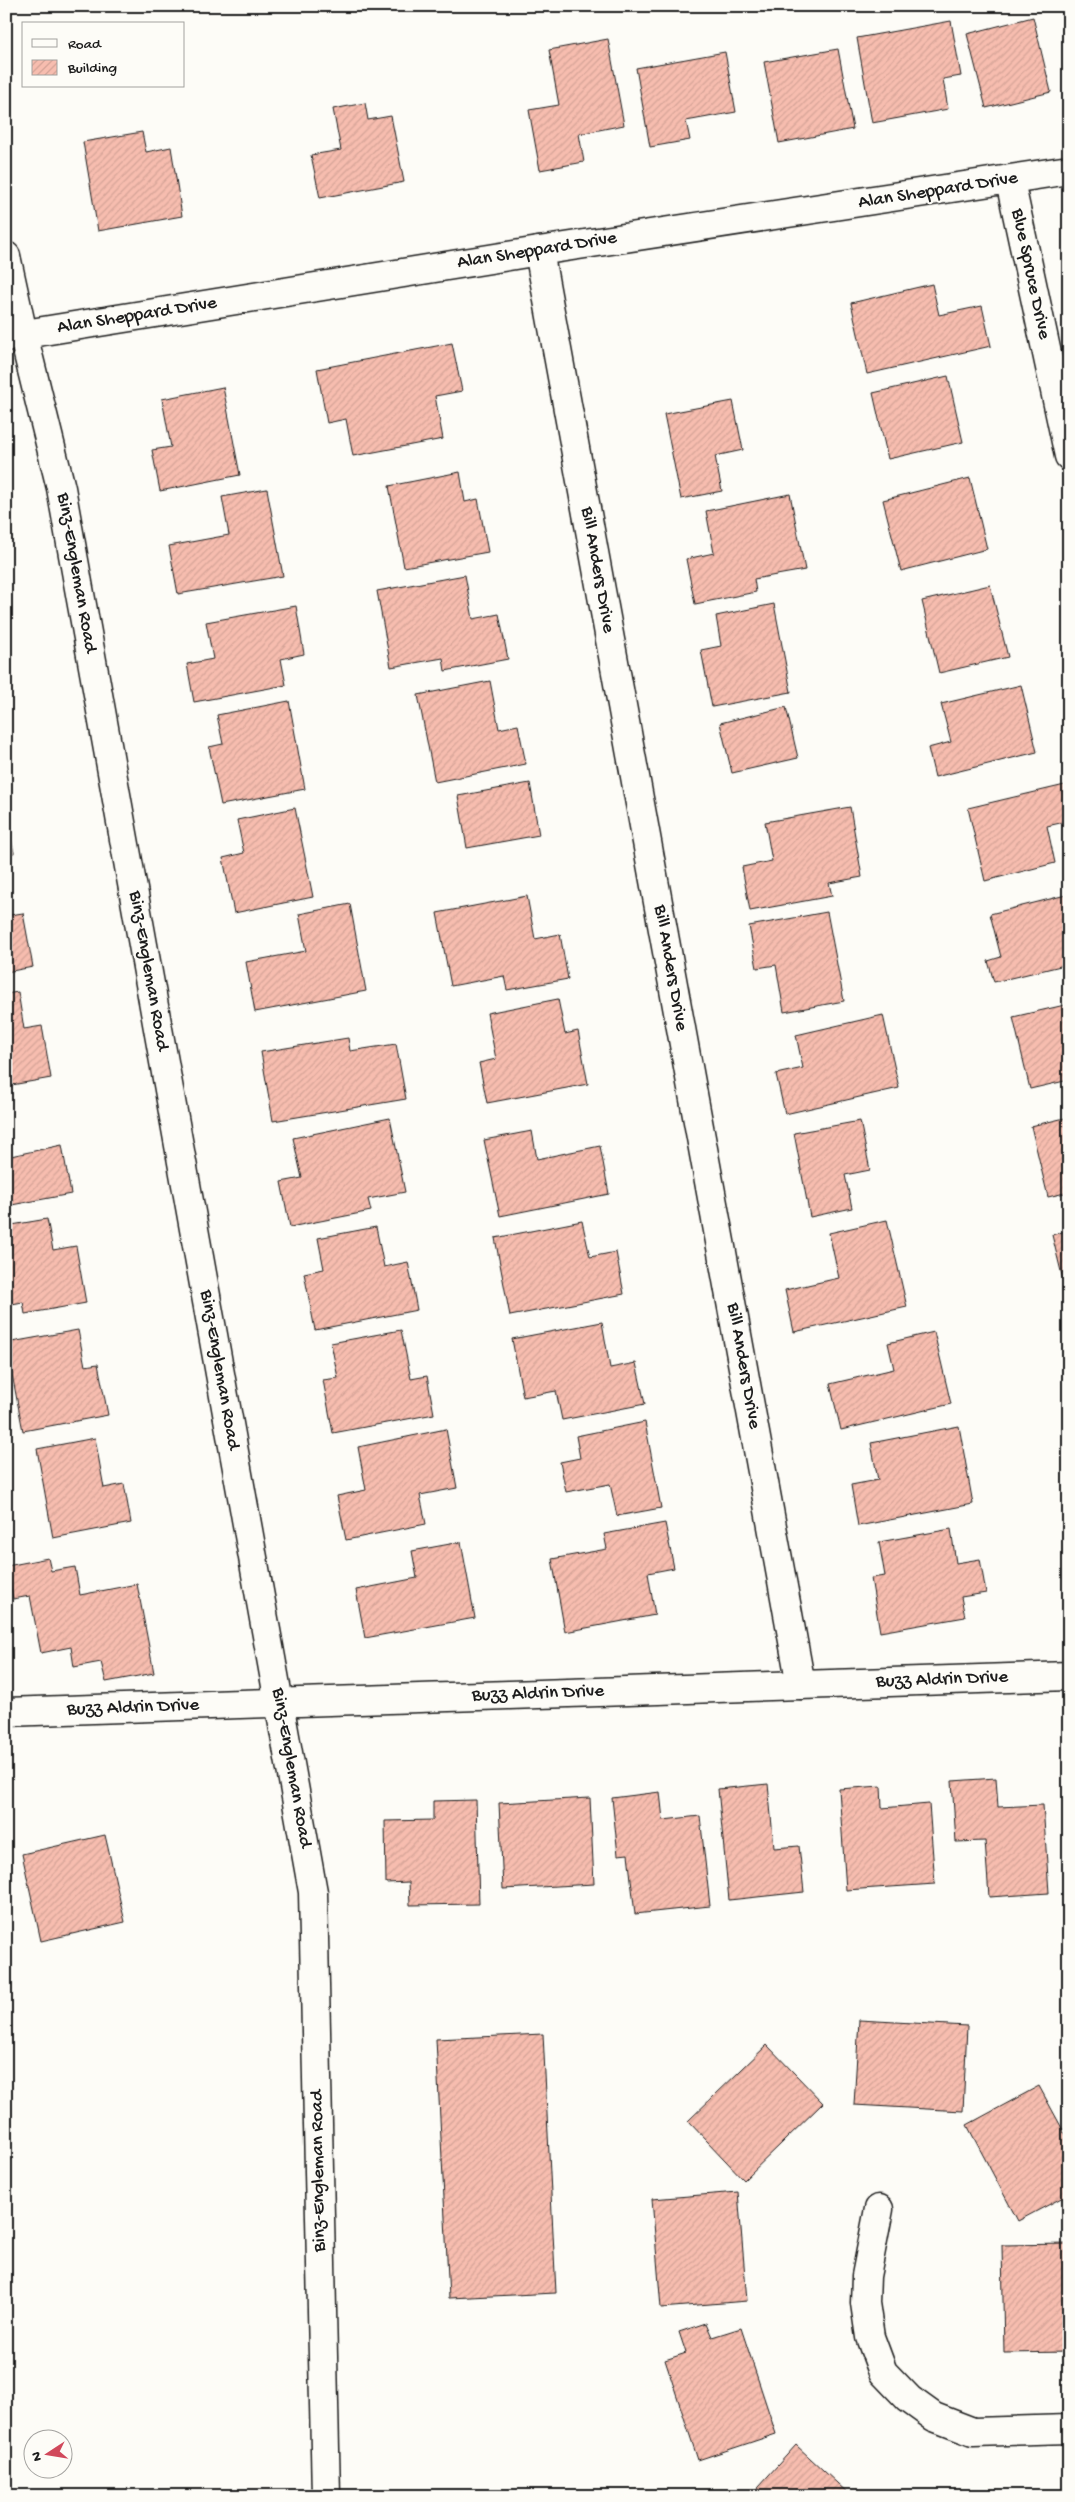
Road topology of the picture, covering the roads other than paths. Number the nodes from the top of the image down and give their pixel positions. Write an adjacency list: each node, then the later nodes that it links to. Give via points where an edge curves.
1 (1069, 170): 2 (street, Alan Sheppard Drive)
2 (1010, 180): 3 (street, Alan Sheppard Drive); 6 (street, Blue Spruce Drive)
3 (539, 251): 5 (street, Alan Sheppard Drive); 8 (street, Bill Anders Drive)
4 (6, 256): 5 (street, Binz-Engleman Road)
5 (14, 336): 9 (street, Binz-Engleman Road, via 61,488)
6 (1069, 456)
7 (1069, 1676): 8 (street, Buzz Aldrin Drive)
8 (801, 1686): 9 (street, Buzz Aldrin Drive)
9 (279, 1703): 10 (street, Buzz Aldrin Drive); 13 (street, Binz-Engleman Road, via 313,1892)
10 (6, 1712)
11 (879, 2210): 12 (street, via 866,2276 865,2303 870,2337 883,2372 909,2399 934,2417 973,2432)
12 (1069, 2429)
13 (326, 2496)

